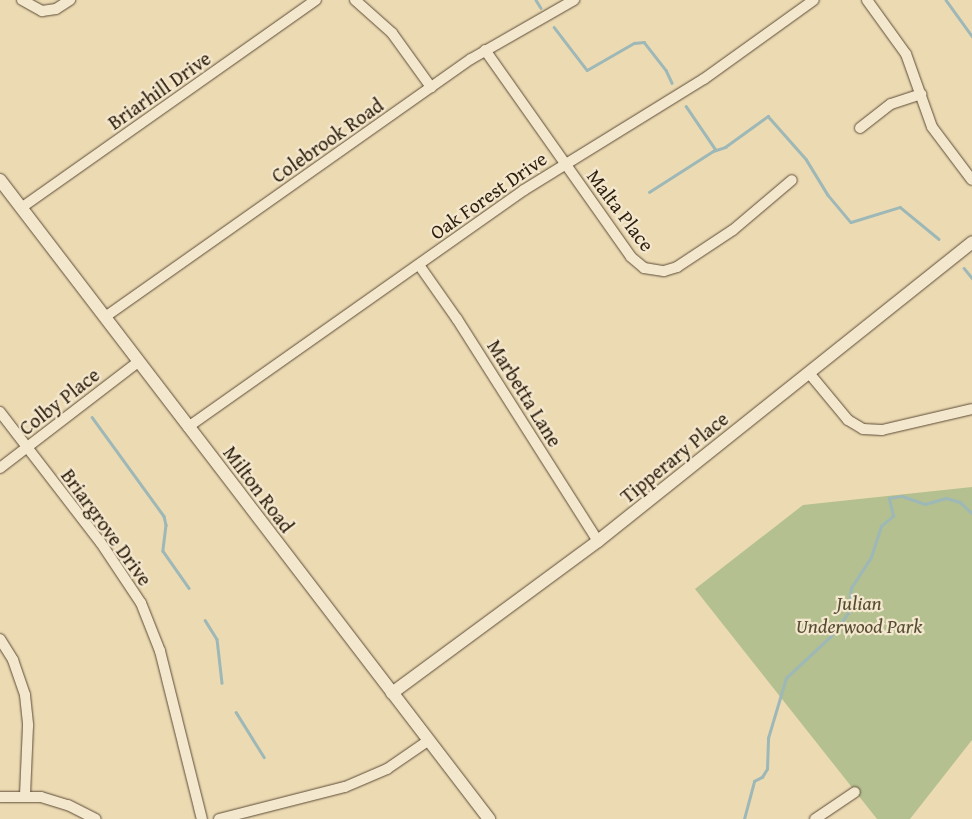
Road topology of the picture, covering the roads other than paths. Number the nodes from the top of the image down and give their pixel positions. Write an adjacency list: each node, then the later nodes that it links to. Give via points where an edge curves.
1 (22, 0): 2 (street, via 42,11 56,9)
2 (70, 0)
3 (316, 0): 16 (street, Briarhill Drive)
4 (356, 0): 9 (street, via 392,33)
5 (574, 0): 8 (street, Colebrook Road)
6 (814, 0): 12 (street, Oak Forest Drive, via 704,79)
7 (867, 0): 10 (street, via 906,54)
8 (485, 50): 9 (street, Colebrook Road); 12 (street, Malta Place)
9 (432, 87): 19 (street, Colebrook Road)
10 (921, 94): 11 (street, via 891,104); 15 (street, via 932,127)
11 (860, 128)
12 (565, 163): 14 (street, Malta Place, via 631,257 651,270 671,270 697,255 763,207); 18 (street, Oak Forest Drive)
13 (0, 180): 16 (street, Milton Road)
14 (792, 180)
15 (972, 180)
16 (21, 208): 19 (street, Milton Road)
17 (972, 242): 21 (street, Tipperary Place)
18 (419, 265): 24 (street, Oak Forest Drive); 27 (street, Marbetta Lane)
19 (105, 317): 20 (street, Milton Road)
20 (138, 362): 24 (street, Milton Road); 25 (street, Colby Place)
21 (809, 373): 22 (street, via 848,420 863,429 882,430); 27 (street, Tipperary Place)
22 (972, 410)
23 (0, 412): 25 (street, Briargrove Drive)
24 (188, 427): 29 (street, Milton Road)
25 (27, 447): 26 (street, Colby Place); 35 (street, Briargrove Drive, via 101,543 141,603 160,651)
26 (0, 468)
27 (598, 541): 29 (street, Tipperary Place)
28 (0, 639): 32 (street, via 13,660 25,695 28,726)
29 (392, 693): 30 (street, Milton Road)
30 (429, 740): 36 (street, via 387,769 345,787); 37 (street, Milton Road)
31 (855, 792): 38 (street)
32 (25, 795): 33 (street); 34 (street, via 68,805)
33 (0, 797)
34 (96, 819)
35 (202, 819)
36 (219, 819)
37 (489, 819)
38 (815, 819)

